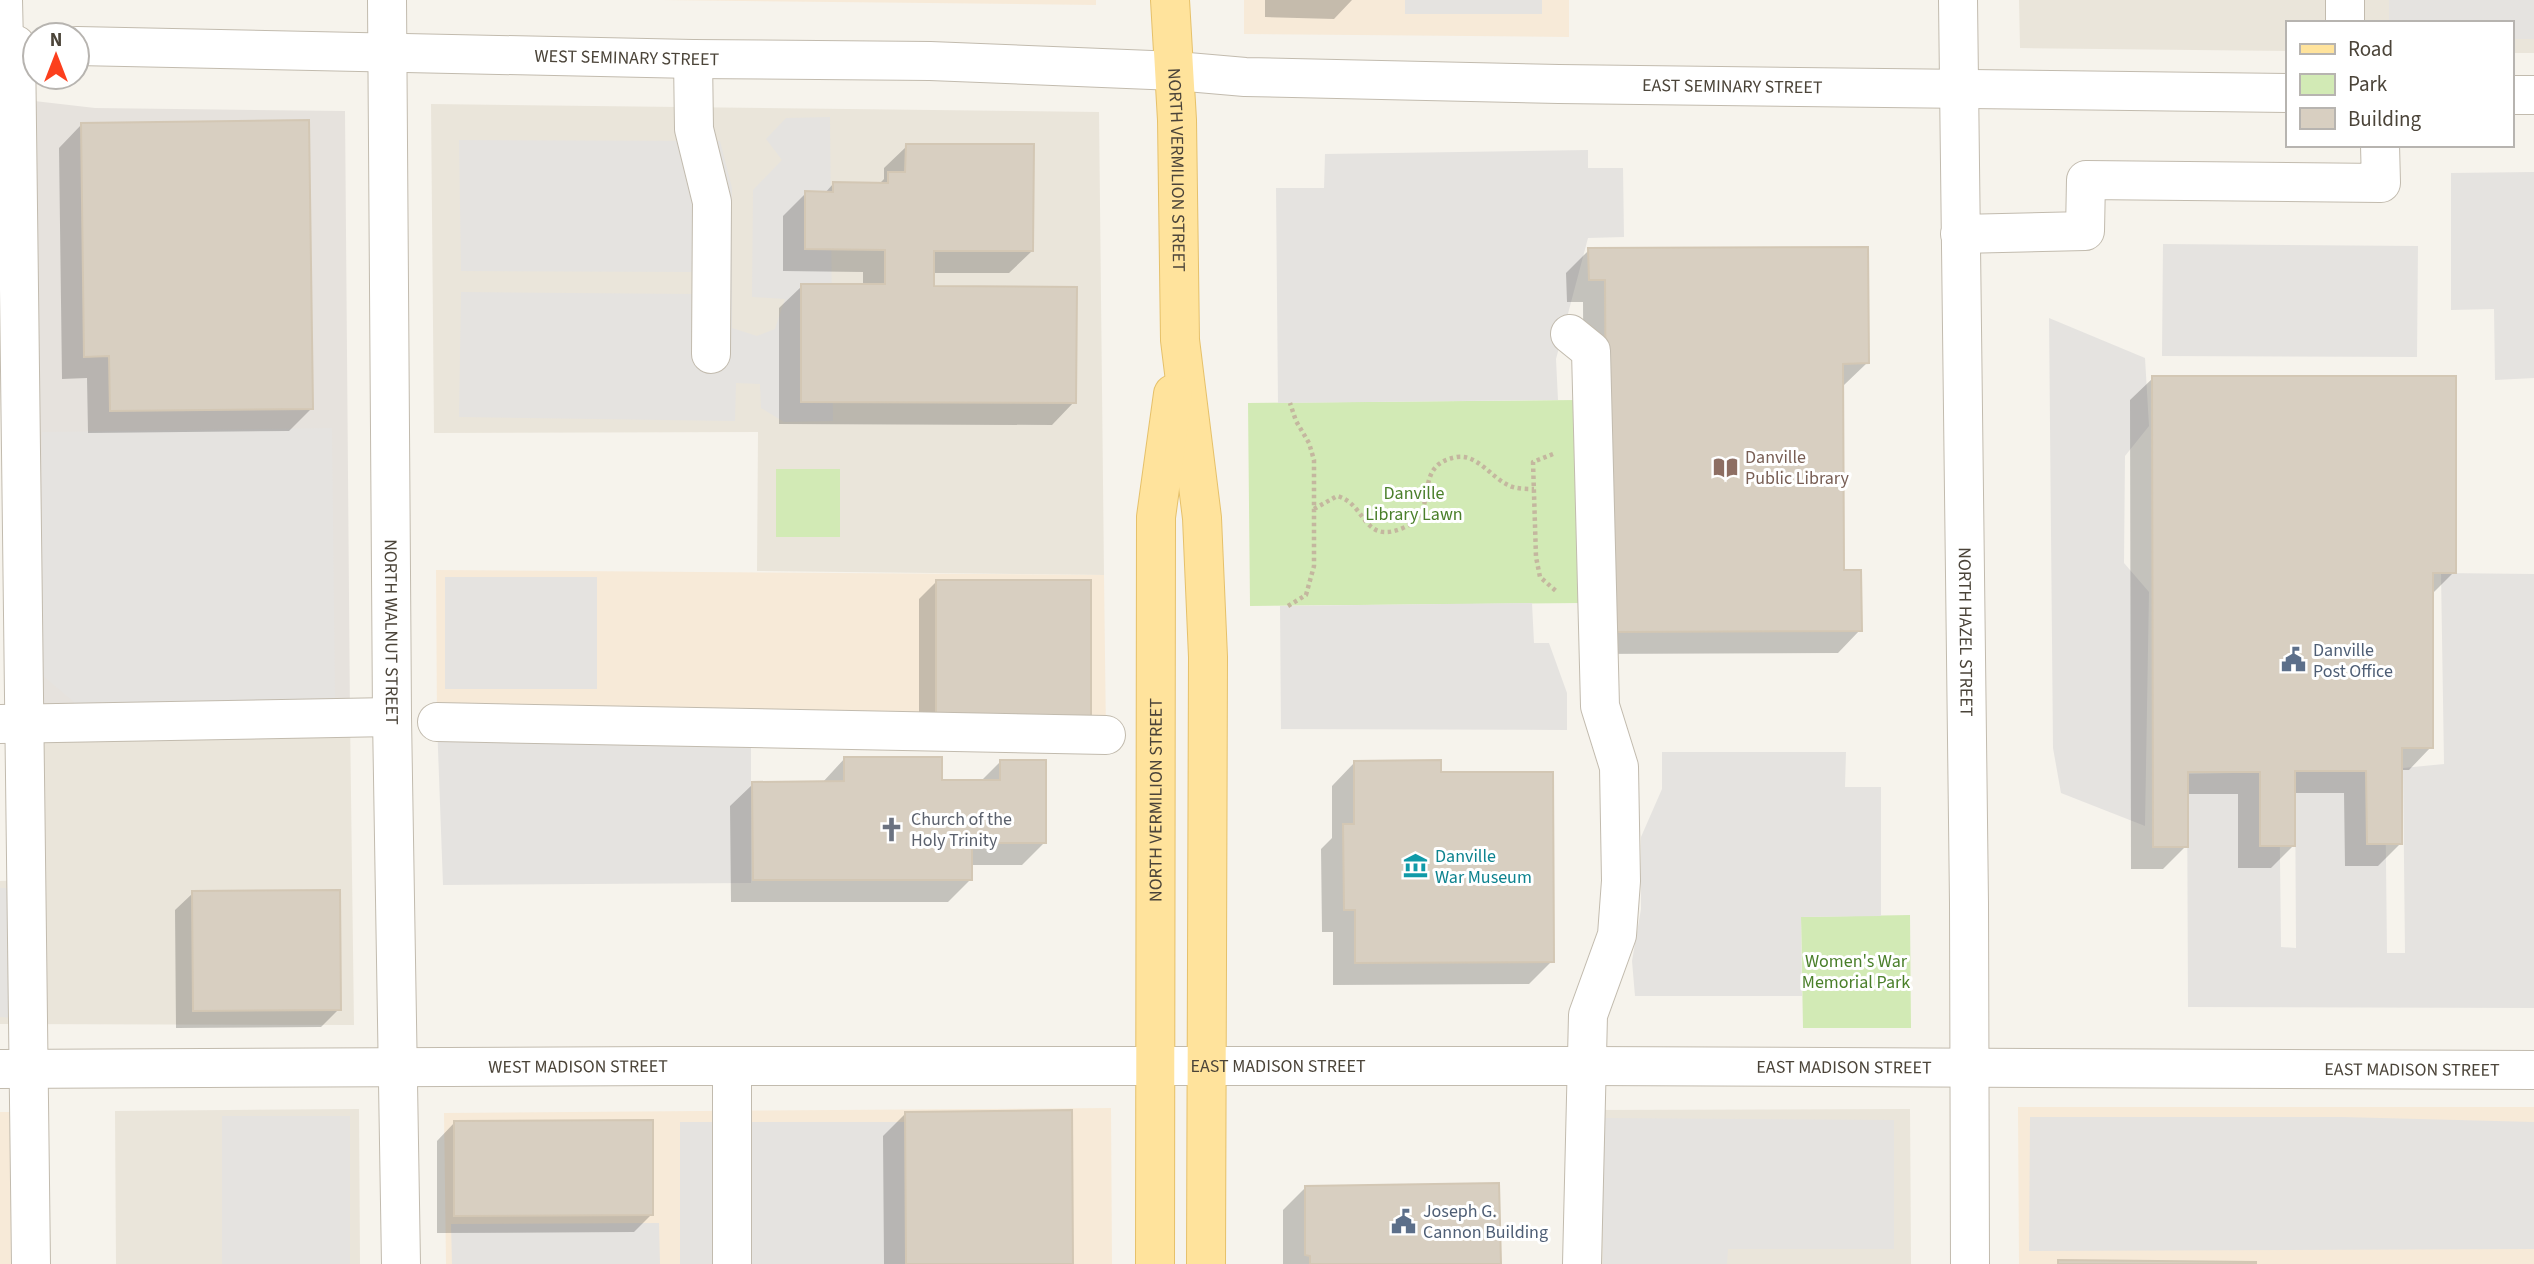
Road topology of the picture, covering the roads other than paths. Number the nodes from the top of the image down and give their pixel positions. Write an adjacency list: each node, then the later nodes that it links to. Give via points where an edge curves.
1 (3, 0): 7 (street)
2 (387, 0): 9 (street, NORTH WALNUT STREET)
3 (1170, 0): 11 (main road, NORTH VERMILION STREET)
4 (1958, 0): 12 (street, NORTH HAZEL STREET)
5 (2344, 0): 6 (street)
6 (2345, 21)
7 (14, 44): 21 (street)
8 (91, 46): 9 (street, WEST SEMINARY STREET)
9 (388, 52): 10 (street, WEST SEMINARY STREET); 22 (street, NORTH WALNUT STREET)
10 (693, 60): 11 (street, WEST SEMINARY STREET, via 930,61); 20 (street, via 694,129 712,202)
11 (1175, 71): 12 (street, EAST SEMINARY STREET, via 1245,77 1559,84); 19 (main road, NORTH VERMILION STREET)
12 (1959, 88): 13 (street, EAST SEMINARY STREET); 17 (street, NORTH HAZEL STREET)
13 (2286, 93)
14 (2513, 95): 15 (street)
15 (2534, 96)
16 (2380, 147): 17 (street, via 2381,183 2086,180 2085,231)
17 (1960, 234): 30 (street, NORTH HAZEL STREET)
18 (1570, 334): 29 (street, via 1591,351 1600,706 1619,767 1617,934 1588,1015)
19 (1180, 340): 27 (main road, NORTH VERMILION STREET, via 1156,517); 28 (main road, NORTH VERMILION STREET, via 1202,518 1208,657)
20 (711, 354)
21 (11, 429): 24 (street)
22 (392, 717): 24 (street); 32 (street, NORTH WALNUT STREET)
23 (437, 722): 25 (street)
24 (12, 724): 31 (street)
25 (1106, 735)
26 (732, 1066): 27 (street, WEST MADISON STREET); 32 (street, WEST MADISON STREET); 36 (street)
27 (1154, 1066): 28 (street, EAST MADISON STREET); 37 (main road, NORTH VERMILION STREET)
28 (1206, 1066): 29 (street, EAST MADISON STREET); 38 (main road, NORTH VERMILION STREET)
29 (1586, 1066): 30 (street, EAST MADISON STREET); 39 (street)
30 (1969, 1066): 33 (street, EAST MADISON STREET); 40 (street, NORTH HAZEL STREET)
31 (15, 1069): 32 (street, WEST MADISON STREET); 34 (street)
32 (399, 1069): 35 (street, NORTH WALNUT STREET)
33 (2534, 1070)
34 (32, 1264)
35 (401, 1264)
36 (732, 1264)
37 (1155, 1264)
38 (1206, 1264)
39 (1582, 1264)
40 (1970, 1264)

